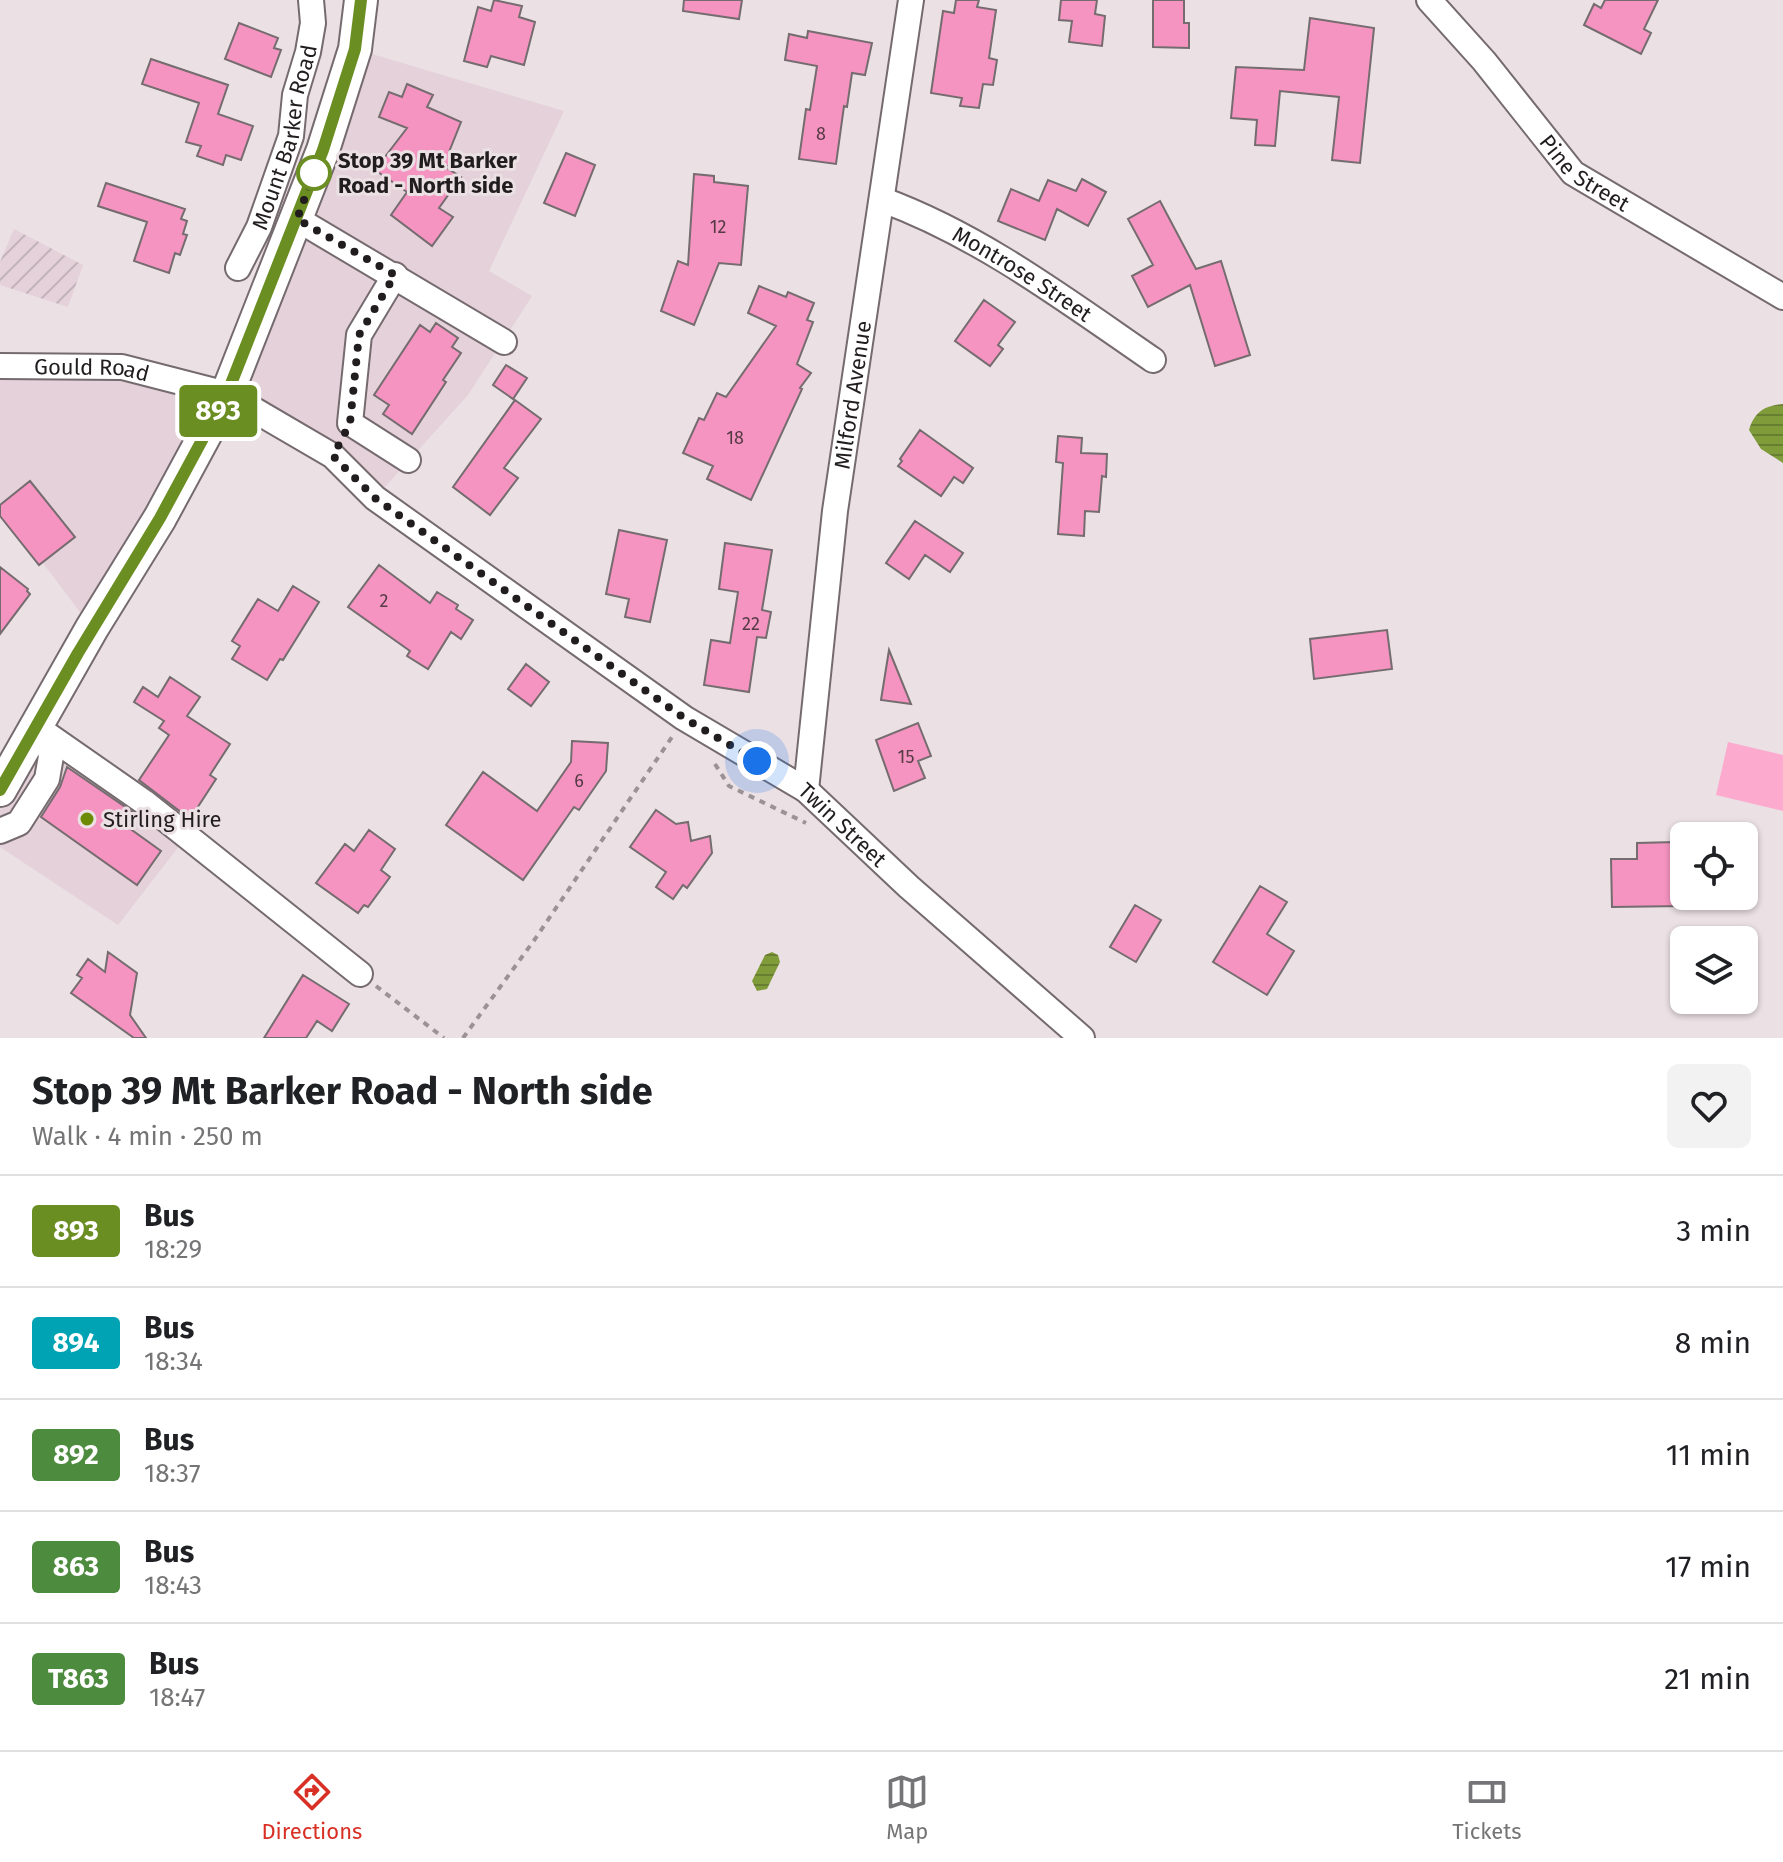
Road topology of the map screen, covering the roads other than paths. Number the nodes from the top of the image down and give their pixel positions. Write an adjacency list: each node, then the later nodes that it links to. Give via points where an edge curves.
1 (311, 0): 6 (street, Mount Barker Road, via 313,23 291,136)
2 (361, 0): 7 (main road, Mount Barker Road, via 355,49)
3 (911, 0): 5 (street, Milford Avenue)
4 (1429, 0): 10 (street, Pine Street, via 1573,173)
5 (883, 200): 12 (street, Montrose Street, via 921,214 1024,272); 20 (street, Milford Avenue, via 835,511)
6 (259, 227): 7 (street); 8 (street, Mount Barker Road)
7 (293, 229): 9 (street); 14 (main road, Mount Barker Road)
8 (238, 268)
9 (395, 275): 11 (street); 15 (street, via 359,335)
10 (1783, 297)
11 (504, 342)
12 (1153, 360)
13 (0, 366): 14 (street, Gould Road, via 122,367)
14 (227, 394): 16 (street, Twin Street); 18 (main road, Mount Barker Road)
15 (350, 423): 16 (street); 17 (street)
16 (333, 456): 20 (street, Twin Street, via 375,498 684,718)
17 (408, 460)
18 (41, 730): 19 (main road, Mount Barker Road); 21 (street, via 51,756 47,779 19,823); 22 (street, via 144,802)
19 (0, 790)
20 (806, 790): 23 (street, Twin Street)
21 (0, 831)
22 (360, 974)
23 (1082, 1038)

